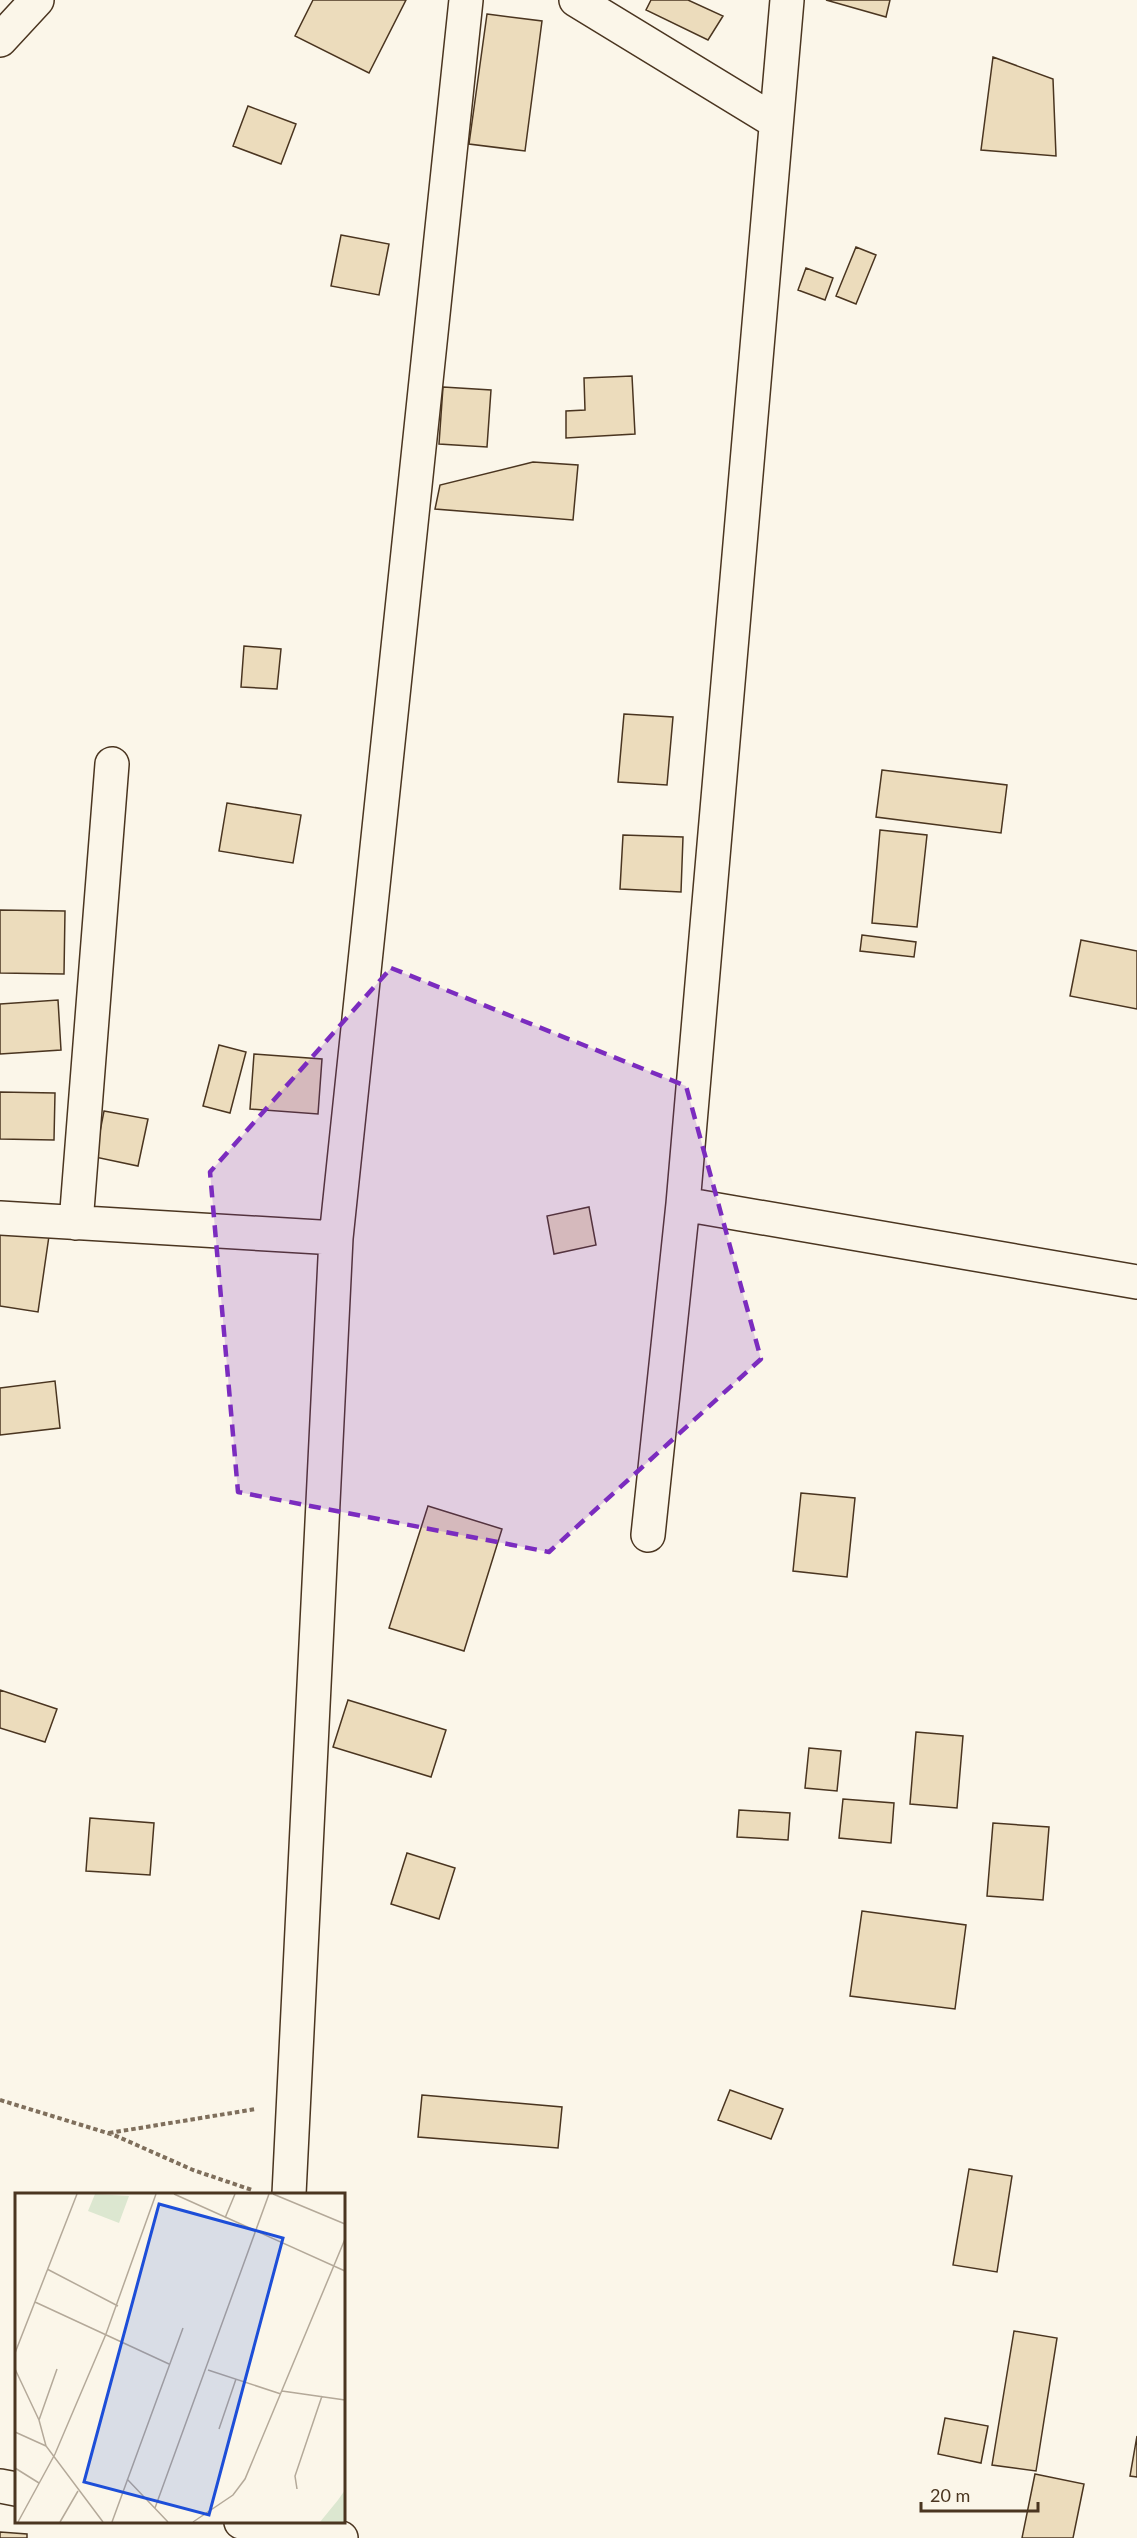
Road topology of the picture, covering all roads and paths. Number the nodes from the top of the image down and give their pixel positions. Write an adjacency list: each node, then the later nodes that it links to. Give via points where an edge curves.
1 (37, 0): 5 (street)
2 (466, 0): 11 (street)
3 (576, 0): 6 (street)
4 (787, 0): 6 (street)
5 (0, 40)
6 (776, 122): 8 (street)
7 (112, 764): 10 (street)
8 (683, 1204): 12 (street); 13 (street)
9 (0, 1218): 10 (street)
10 (76, 1223): 11 (street)
11 (336, 1238): 15 (street)
12 (1137, 1282)
13 (648, 1535)
14 (0, 2100): 16 (path)
15 (293, 2103): 16 (path); 18 (street)
16 (105, 2133): 17 (path)
17 (254, 2191)
18 (288, 2193)
19 (0, 2486): 20 (street)
20 (15, 2489)
21 (264, 2527): 22 (street)
22 (340, 2538)

